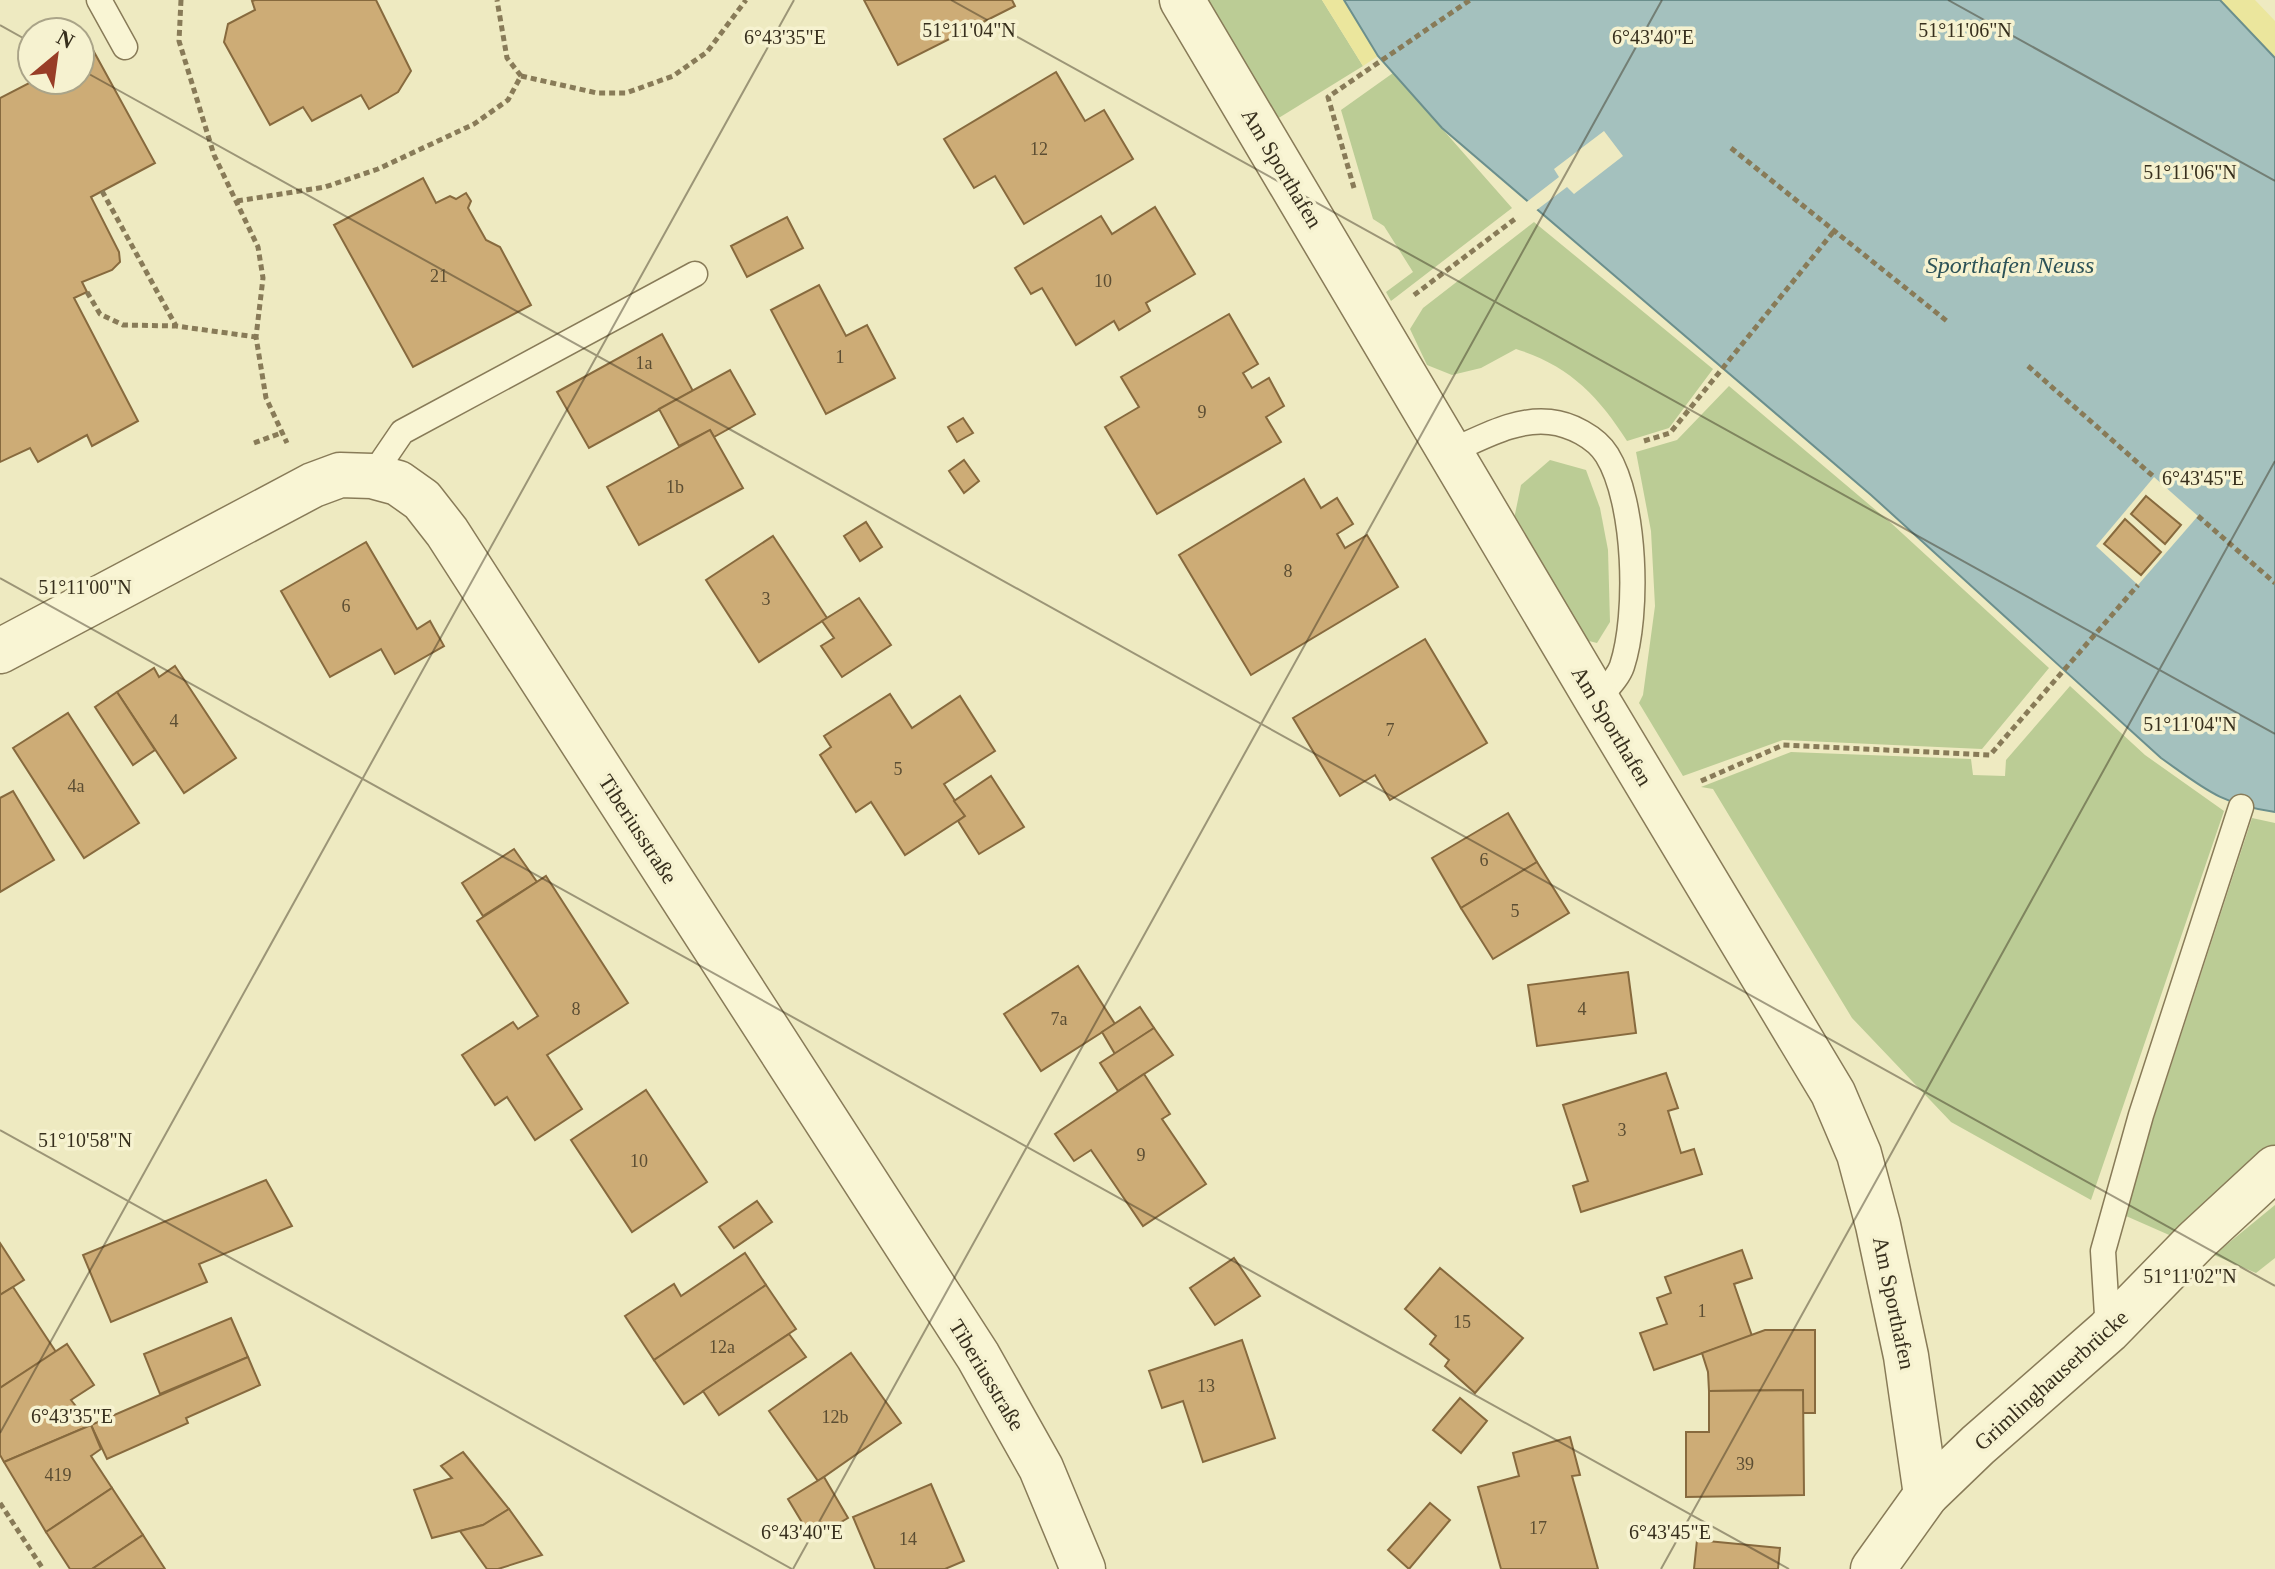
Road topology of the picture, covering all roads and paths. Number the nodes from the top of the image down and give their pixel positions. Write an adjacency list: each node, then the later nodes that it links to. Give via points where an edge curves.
1 (99, 0): 7 (lane)
2 (181, 0): 11 (path, via 179,41 214,155)
3 (497, 0): 8 (path, via 507,58)
4 (746, 0): 8 (path, via 707,52 673,76 626,93 597,93)
5 (1182, 0): 14 (street, Am Sporthafen)
6 (1470, 0): 14 (path, via 1328,97 1366,231)
7 (125, 47)
8 (521, 76): 11 (path, via 508,100 474,124 378,169 325,187)
9 (1731, 148): 13 (path)
10 (102, 191): 19 (path)
11 (237, 201): 20 (path, via 258,247 263,278)
12 (1515, 219): 18 (path)
13 (1834, 231): 17 (path); 25 (path, via 1670,433)
14 (1333, 253): 18 (street, Am Sporthafen)
15 (695, 274): 26 (lane, via 402,432)
16 (87, 292): 19 (path, via 100,314 123,325)
17 (1948, 322)
18 (1375, 324): 24 (street, Am Sporthafen)
19 (176, 326): 20 (path)
20 (256, 337): 22 (path, via 266,398)
21 (2028, 366): 27 (path)
22 (281, 433): 23 (path); 28 (path)
23 (254, 443)
24 (1451, 451): 25 (lane, via 1514,424 1550,422 1582,431); 33 (street, Am Sporthafen)
25 (1606, 453): 33 (lane, via 1632,541 1630,636 1621,670)
26 (372, 476): 28 (street, Tiberiusstraße, via 340,475); 41 (street, Tiberiusstraße, via 398,483 422,500 447,532 978,1356 1041,1468)
27 (2154, 477)
28 (313, 485): 32 (street, Tiberiusstraße)
29 (2198, 516): 30 (path)
30 (2275, 583)
31 (2138, 585): 34 (path, via 1990,755 1783,745)
32 (0, 651)
33 (1597, 700): 34 (street, Am Sporthafen)
34 (1657, 801): 38 (street, Am Sporthafen, via 1833,1093 1859,1154 1906,1356)
35 (2241, 807): 37 (lane, via 2141,1115 2103,1251)
36 (2275, 1168): 37 (street, Grimlinghauserbrücke)
37 (2108, 1331): 38 (street, Grimlinghauserbrücke)
38 (1926, 1495): 42 (street, Grimlinghauserbrücke)
39 (0, 1503): 40 (path)
40 (43, 1569)
41 (1083, 1569)
42 (1873, 1569)

